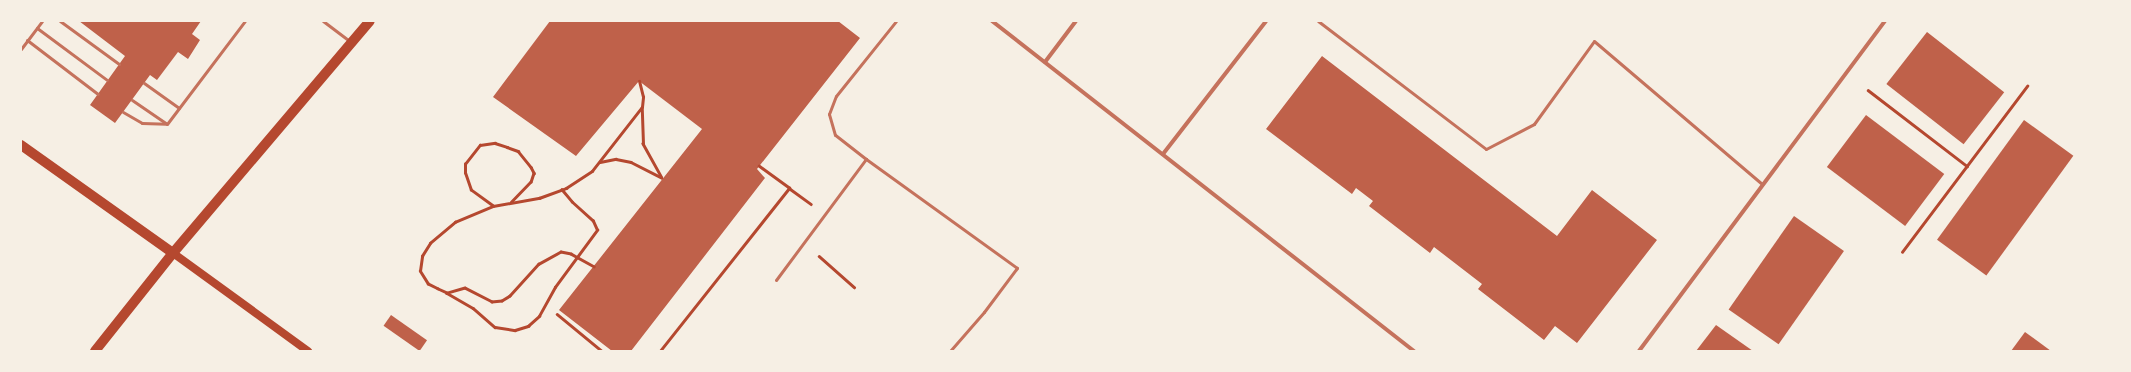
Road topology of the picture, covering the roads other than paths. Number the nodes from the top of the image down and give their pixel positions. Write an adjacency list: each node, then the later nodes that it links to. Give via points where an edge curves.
1 (42, 21): 12 (lane)
2 (60, 21): 17 (lane)
3 (245, 21): 22 (lane)
4 (324, 21): 14 (lane)
5 (370, 21): 14 (main road)
6 (896, 21): 27 (lane, via 836,96 829,114 835,135)
7 (992, 21): 16 (street)
8 (1076, 21): 16 (street)
9 (1266, 21): 26 (street)
10 (1318, 21): 28 (lane, via 1486,149 1534,124 1594,41)
11 (1885, 21): 28 (street)
12 (37, 28): 13 (lane); 18 (lane)
13 (27, 40): 15 (lane); 20 (lane)
14 (351, 42): 29 (main road)
15 (21, 49)
16 (1045, 62): 26 (street)
17 (119, 64)
18 (107, 80)
19 (144, 83): 22 (lane)
20 (98, 94)
21 (132, 100): 24 (lane)
22 (179, 108): 24 (lane)
23 (123, 112): 24 (lane, via 142,123)
24 (167, 124)
25 (21, 145): 29 (main road)
26 (1163, 154): 34 (street)
27 (866, 159): 30 (lane); 33 (lane, via 1017,268)
28 (1762, 184): 35 (street)
29 (173, 252): 31 (main road); 32 (main road)
30 (776, 280)
31 (95, 351)
32 (308, 351)
33 (950, 351)
34 (1414, 351)
35 (1638, 351)

